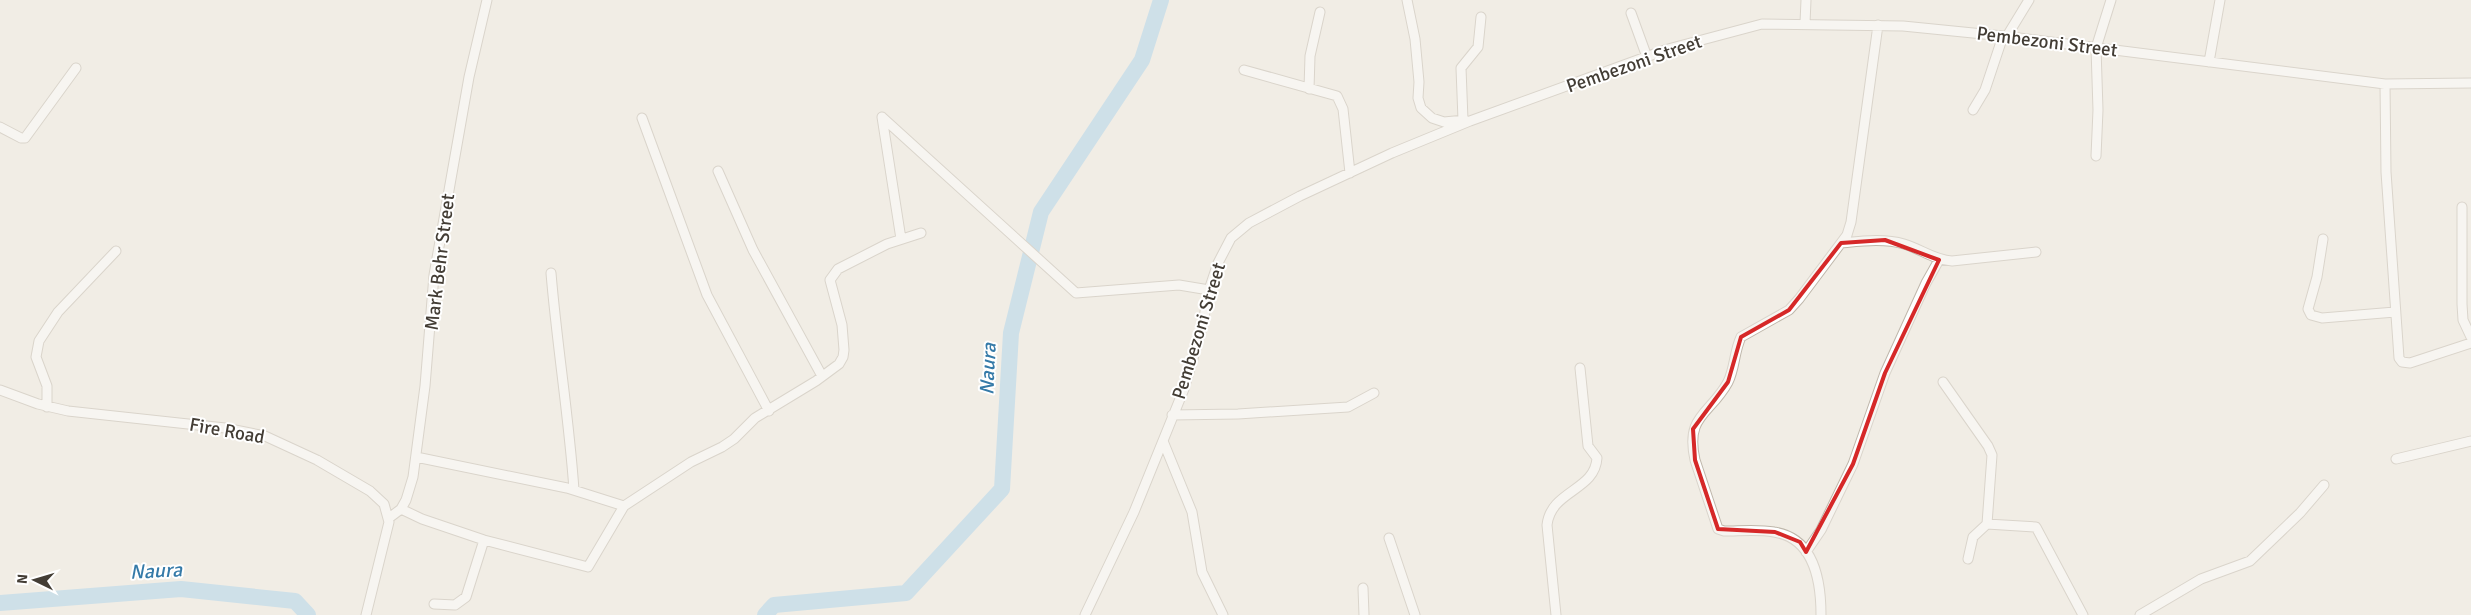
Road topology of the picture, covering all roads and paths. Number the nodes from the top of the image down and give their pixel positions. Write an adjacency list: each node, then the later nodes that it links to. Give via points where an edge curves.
1 (487, 0): 51 (street, Mark Behr Street, via 434,275 431,332)
2 (1407, 0): 23 (street, via 1415,39 1421,108 1432,118 1444,122)
3 (1806, 0): 10 (street)
4 (2029, 0): 12 (street)
5 (2111, 0): 13 (street)
6 (2220, 0): 15 (street)
7 (1320, 12): 20 (street, via 1310,56)
8 (1631, 13): 14 (street)
9 (1481, 18): 23 (street, via 1478,47 1461,68)
10 (1805, 23): 11 (street, Pembezoni Street); 14 (street, Pembezoni Street, via 1762,24)
11 (1878, 25): 12 (street, Pembezoni Street); 32 (street, via 1852,215 1847,235)
12 (2005, 36): 13 (street, Pembezoni Street); 21 (street, via 1985,90)
13 (2096, 48): 15 (street, Pembezoni Street); 25 (street)
14 (1647, 56): 23 (street, Pembezoni Street)
15 (2209, 62): 19 (street, Pembezoni Street)
16 (76, 68): 24 (street, via 26,138)
17 (1244, 70): 20 (street)
18 (2471, 83): 19 (street, Pembezoni Street)
19 (2386, 84): 38 (street, via 2386,172)
20 (1309, 89): 27 (street, via 1330,92 1341,101)
21 (1973, 110)
22 (642, 118): 47 (street, via 707,295)
23 (1466, 120): 27 (street, Pembezoni Street)
24 (0, 127)
25 (2096, 156)
26 (718, 171): 42 (street, via 753,250)
27 (1350, 173): 37 (street, Pembezoni Street, via 1272,210 1243,228 1232,238 1218,263)
28 (2462, 207): 39 (street, via 2462,312)
29 (921, 233): 31 (street)
30 (2323, 239): 38 (street, via 2308,309 2311,315 2322,318)
31 (901, 240): 37 (street, via 882,117 1076,292 1179,285); 42 (street, via 852,261 832,275 830,280 842,326 844,350 839,364)
32 (1841, 243): 35 (street, via 1885,240 1904,244); 61 (street, via 1804,294 1788,310 1741,337 1728,382 1693,429 1695,460 1718,529 1775,532 1800,542)
33 (116, 251): 46 (street, via 58,312 40,341 36,357 47,386)
34 (2036, 252): 35 (street, via 1952,262)
35 (1939, 260): 61 (street, via 1885,373 1853,464 1821,530)
36 (551, 273): 54 (street)
37 (1210, 290): 48 (street, Pembezoni Street, via 1184,390)
38 (2395, 312): 40 (street, via 2402,362)
39 (2471, 338)
40 (2471, 343)
41 (1580, 368): 70 (street, via 1588,446 1598,458 1592,475 1559,500 1548,514)
42 (822, 376): 47 (street)
43 (1942, 382): 58 (street, via 1991,450 1991,498)
44 (0, 390): 46 (street, Fire Road)
45 (1374, 393): 48 (street, via 1348,407)
46 (47, 407): 57 (street, Fire Road, via 225,428 265,436 370,491 384,504)
47 (769, 411): 55 (street, via 755,418 722,447 691,462)
48 (1172, 415): 50 (street, Pembezoni Street)
49 (2471, 440): 52 (street)
50 (1163, 441): 66 (street, Pembezoni Street, via 1134,512); 67 (street, via 1192,512 1202,572)
51 (416, 457): 54 (street); 56 (street, Mark Behr Street)
52 (2396, 459)
53 (2324, 485): 73 (street, via 2250,561 2201,579)
54 (574, 490): 55 (street)
55 (624, 506): 60 (street, via 588,567)
56 (401, 509): 57 (street); 60 (street)
57 (389, 518): 65 (street)
58 (1987, 524): 62 (street, via 1973,537); 72 (street, via 2036,527)
59 (1389, 538): 69 (street)
60 (484, 540): 64 (street, via 466,597 455,605)
61 (1806, 552): 71 (street, via 1815,569)
62 (1968, 559)
63 (1363, 588): 68 (street)
64 (434, 604)
65 (366, 615)
66 (1084, 615)
67 (1223, 615)
68 (1364, 615)
69 (1415, 615)
70 (1556, 615)
71 (1821, 615)
72 (2083, 615)
73 (2140, 615)

